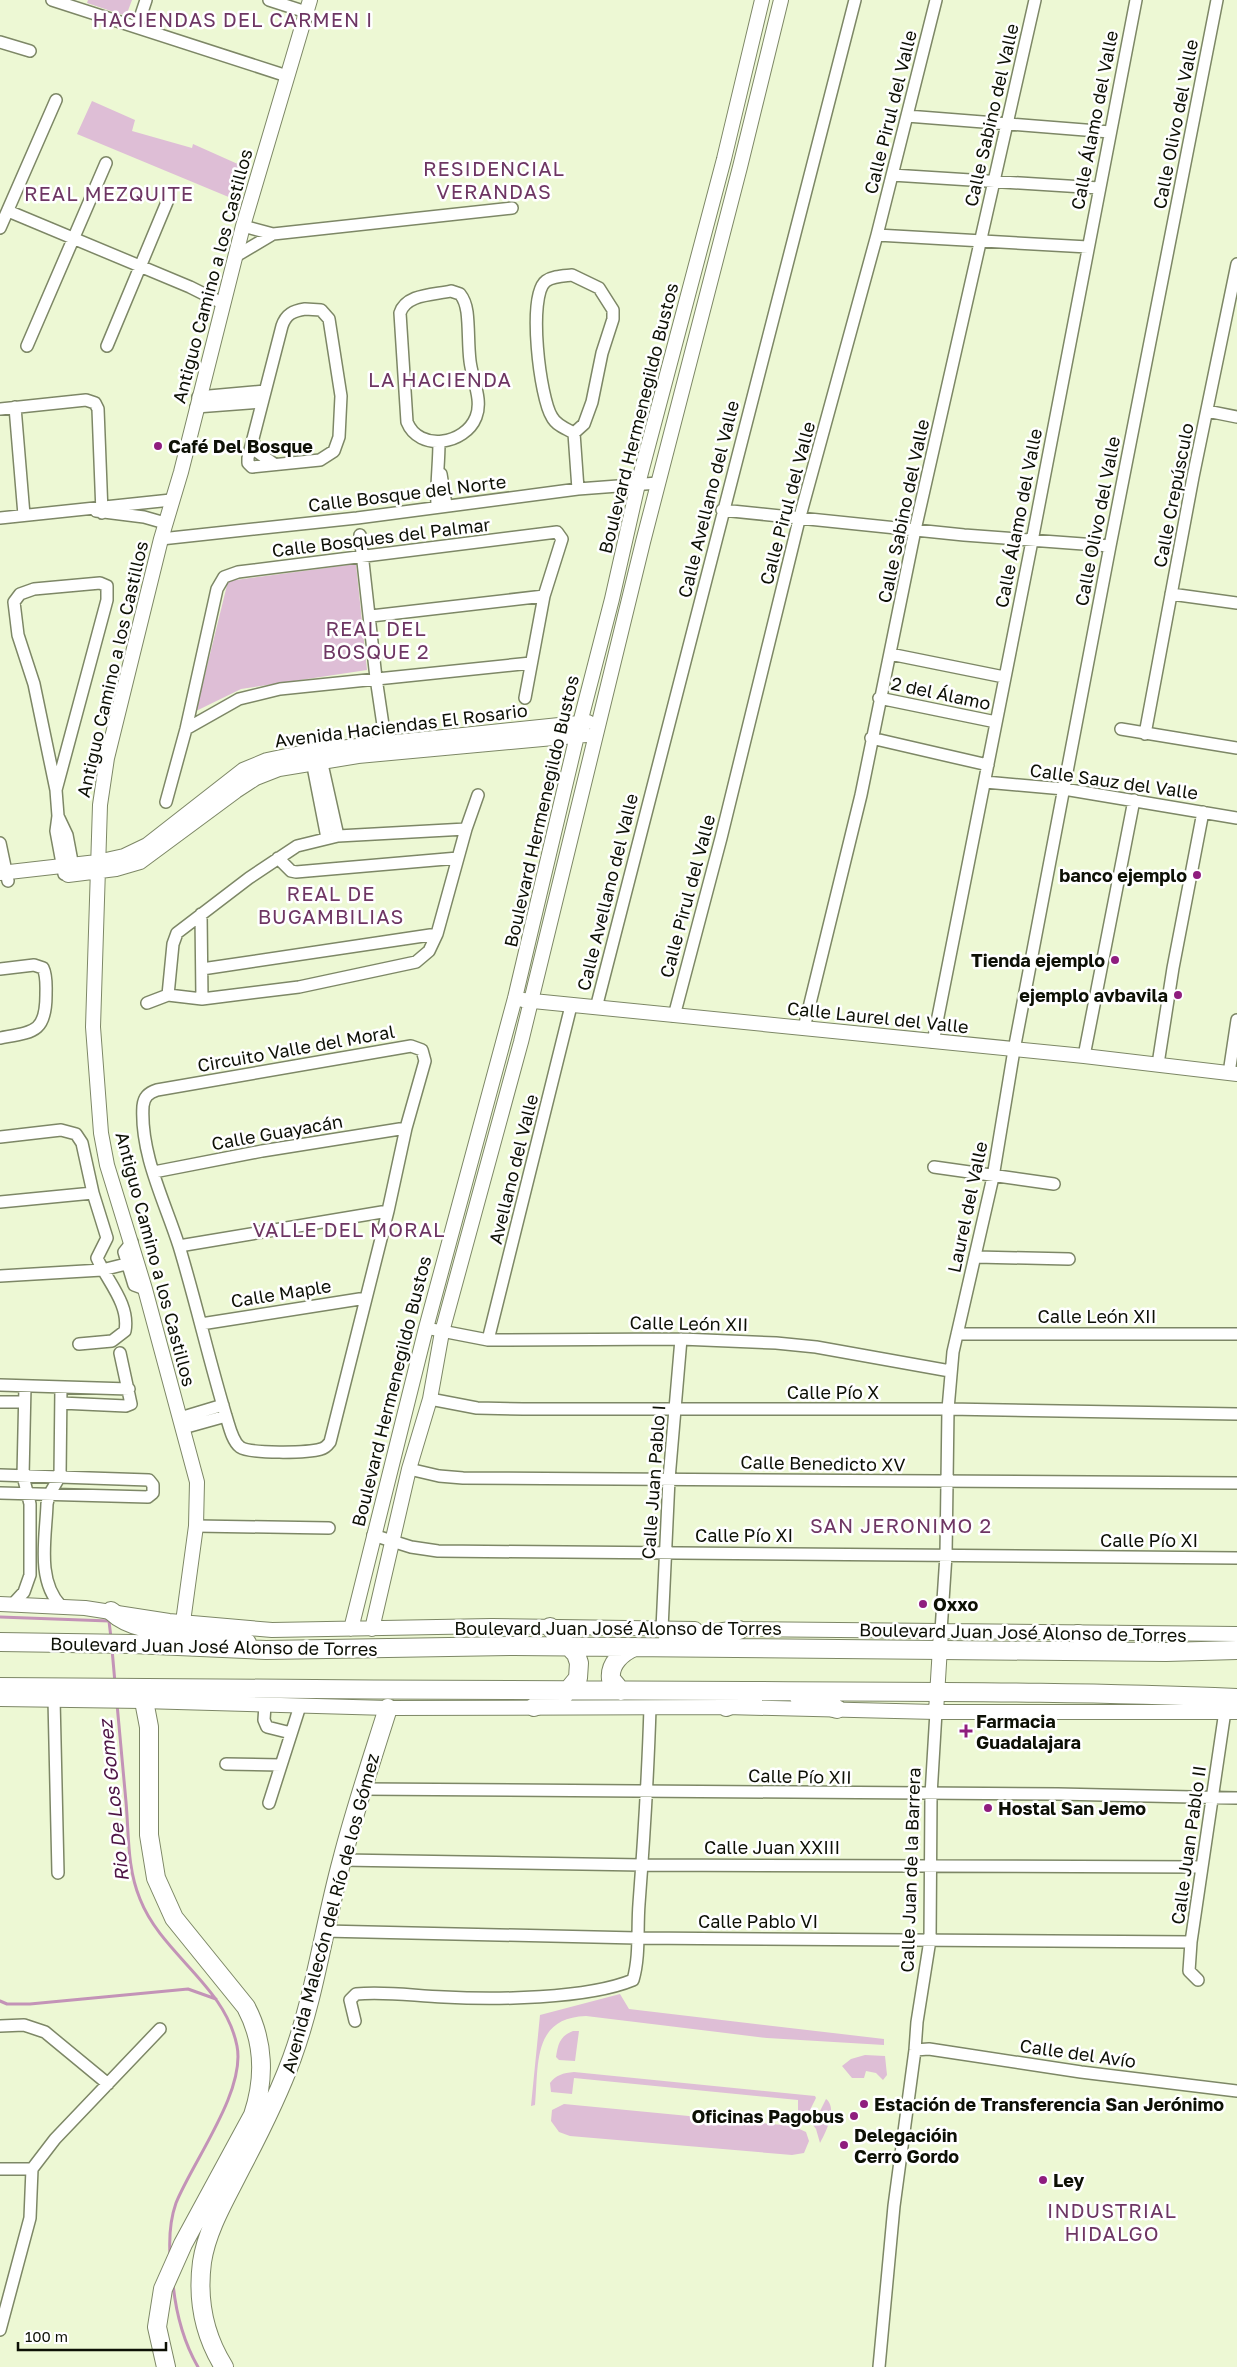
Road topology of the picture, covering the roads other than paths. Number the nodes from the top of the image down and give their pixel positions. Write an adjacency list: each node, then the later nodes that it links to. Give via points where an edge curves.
1 (52, 0): 12 (street)
2 (146, 0): 12 (street)
3 (269, 0): 11 (street)
4 (762, 0): 49 (street, Boulevard Hermenegildo Bustos, via 724,159)
5 (781, 0): 48 (street, Boulevard Hermenegildo Bustos)
6 (855, 0): 54 (street, Calle Avellano del Valle)
7 (936, 0): 17 (street, Calle Pirul del Valle)
8 (1035, 0): 18 (street, Calle Sabino del Valle)
9 (1136, 0): 19 (street, Calle Álamo del Valle)
10 (1217, 0): 63 (street, Calle Olivo del Valle)
11 (308, 6): 15 (street, Antiguo Camino a los Castillos)
12 (137, 26): 15 (street)
13 (0, 42): 14 (street)
14 (30, 51)
15 (287, 76): 27 (street, Antiguo Camino a los Castillos)
16 (56, 100): 26 (street)
17 (906, 116): 18 (street); 21 (street, Calle Pirul del Valle)
18 (1008, 124): 19 (street); 22 (street, Calle Sabino del Valle)
19 (1110, 132): 23 (street, Calle Álamo del Valle)
20 (106, 163): 31 (street)
21 (892, 175): 22 (street); 30 (street, Calle Pirul del Valle)
22 (995, 182): 23 (street); 32 (street, Calle Sabino del Valle)
23 (1099, 188): 33 (street, Calle Álamo del Valle)
24 (170, 195): 36 (street)
25 (512, 208): 29 (street)
26 (8, 211): 28 (street); 31 (street)
27 (243, 226): 29 (street); 34 (street, Antiguo Camino a los Castillos)
28 (0, 228)
29 (273, 234): 34 (street)
30 (877, 235): 32 (street); 57 (street, Calle Pirul del Valle)
31 (73, 239): 36 (street); 38 (street)
32 (980, 240): 33 (street); 59 (street, Calle Sabino del Valle)
33 (1088, 247): 62 (street, Calle Álamo del Valle)
34 (236, 256): 37 (street, Antiguo Camino a los Castillos)
35 (1237, 264): 44 (street, Calle Crepúsculo)
36 (140, 267): 37 (street); 39 (street)
37 (224, 304): 41 (street, Antiguo Camino a los Castillos)
38 (27, 346)
39 (107, 346)
40 (263, 396): 40 (street, via 284,320 292,312 305,309 316,309 326,314 338,365 341,396 337,444 328,456 320,460 249,465); 41 (street)
41 (197, 402): 51 (street, Antiguo Camino a los Castillos)
42 (15, 407): 43 (street); 53 (street, via 93,401 98,409); 55 (street)
43 (0, 409)
44 (1207, 411): 45 (street); 65 (street, Calle Crepúsculo)
45 (1237, 417)
46 (574, 433): 46 (street, via 584,424 592,402 613,310 599,288 572,275 544,282 538,295 535,329 551,417); 50 (street)
47 (439, 442): 47 (street, via 420,439 407,422 400,313 411,299 454,291 463,298 467,312 470,363 478,411 475,420 463,433); 52 (street)
48 (658, 483): 49 (street, Calle Bosque del Norte); 76 (street, Boulevard Hermenegildo Bustos)
49 (638, 484): 50 (street, Calle Bosque del Norte); 78 (street, Boulevard Hermenegildo Bustos)
50 (578, 489): 52 (street, Calle Bosque del Norte)
51 (172, 500): 53 (street); 58 (street, Antiguo Camino a los Castillos)
52 (442, 506): 61 (street, Calle Bosque del Norte)
53 (102, 509): 55 (street); 58 (street)
54 (722, 510): 57 (street); 115 (street, Calle Avellano del Valle)
55 (24, 515): 56 (street)
56 (0, 518)
57 (799, 520): 59 (street); 116 (street, Calle Pirul del Valle)
58 (165, 523): 61 (street, Antiguo Camino a los Castillos)
59 (915, 530): 62 (street); 69 (street, Calle Sabino del Valle)
60 (360, 535): 64 (street)
61 (161, 539): 102 (street, Antiguo Camino a los Castillos, via 104,775)
62 (1032, 541): 63 (street); 71 (street, Calle Álamo del Valle)
63 (1110, 546): 90 (street, Calle Olivo del Valle)
64 (364, 557): 66 (street, Calle Bosques del Palmar, via 557,532 562,539); 68 (street); 77 (street, Calle Bosques del Palmar, via 238,572 224,577 217,589)
65 (1171, 594): 67 (street); 80 (street, Calle Crepúsculo)
66 (544, 596): 68 (street); 70 (street)
67 (1237, 603)
68 (371, 616): 72 (street)
69 (890, 654): 71 (street); 74 (street, Calle Sabino del Valle)
70 (531, 663): 72 (street); 73 (street)
71 (1004, 677): 75 (street, Calle Álamo del Valle)
72 (376, 678): 77 (street, via 254,694 219,708); 84 (street)
73 (525, 698)
74 (879, 698): 75 (street, 2 del Álamo); 83 (street, Calle Sabino del Valle)
75 (996, 722): 88 (street, Calle Álamo del Valle)
76 (597, 728): 78 (street, Avenida Haciendas El Rosario); 112 (street, Boulevard Hermenegildo Bustos)
77 (186, 729): 94 (street)
78 (579, 729): 81 (street, Avenida Haciendas El Rosario); 82 (street, Avenida Haciendas El Rosario); 87 (street, Boulevard Hermenegildo Bustos)
79 (1121, 729): 80 (street)
80 (1145, 734): 85 (street)
81 (514, 735): 82 (street, Avenida Haciendas El Rosario); 84 (street, Avenida Haciendas El Rosario)
82 (550, 738): 87 (street, via 565,746)
83 (871, 738): 88 (street); 118 (street, Calle Sabino del Valle)
84 (386, 748): 86 (street, Avenida Haciendas El Rosario)
85 (1237, 748)
86 (316, 756): 98 (street); 102 (street, Avenida Haciendas El Rosario, via 256,778 152,847 128,867)
87 (573, 761): 110 (street, Boulevard Hermenegildo Bustos)
88 (988, 765): 89 (street, Calle Álamo del Valle)
89 (985, 782): 90 (street, Calle Sauz del Valle); 120 (street, Calle Álamo del Valle)
90 (1064, 789): 93 (street, Calle Sauz del Valle); 121 (street, Calle Olivo del Valle)
91 (56, 790): 91 (street, via 34,684 18,634 14,602 25,592 100,583 107,586 108,600); 103 (street, via 56,831)
92 (478, 795): 97 (street)
93 (1134, 800): 95 (street, Calle Sauz del Valle); 122 (street)
94 (166, 802)
95 (1203, 812): 96 (street, Calle Sauz del Valle); 123 (street)
96 (1237, 818)
97 (466, 829): 98 (street); 101 (street)
98 (332, 837): 100 (street, via 297,846)
99 (0, 844): 104 (street)
100 (278, 858): 101 (street, via 296,872); 105 (street)
101 (458, 858): 106 (street)
102 (97, 867): 103 (street, Avenida Haciendas El Rosario); 134 (street, Antiguo Camino a los Castillos, via 93,1027 101,1132 107,1165)
103 (69, 870): 104 (street, Avenida Haciendas El Rosario)
104 (4, 877)
105 (201, 914): 108 (street); 109 (street, via 182,928 175,938)
106 (437, 934): 108 (street); 111 (street, via 429,951 406,966 299,987)
107 (0, 969): 119 (street, via 34,965 43,968 46,1008 38,1029)
108 (202, 969): 111 (street)
109 (168, 995): 111 (street); 113 (street)
110 (515, 998): 112 (street, Calle Laurel del Valle); 144 (street, Boulevard Hermenegildo Bustos)
111 (202, 999)
112 (531, 1002): 114 (street, Calle Laurel del Valle); 145 (street, Boulevard Hermenegildo Bustos)
113 (146, 1003)
114 (571, 1006): 115 (street, Calle Laurel del Valle); 149 (street, Avellano del Valle)
115 (596, 1008): 116 (street, Calle Laurel del Valle)
116 (674, 1016): 118 (street, Calle Laurel del Valle)
117 (1237, 1020): 124 (street)
118 (804, 1028): 120 (street, Calle Laurel del Valle)
119 (0, 1038)
120 (933, 1042): 121 (street, Calle Laurel del Valle)
121 (1014, 1050): 122 (street, Calle Laurel del Valle); 129 (street, Laurel del Valle)
122 (1084, 1056): 123 (street, Calle Laurel del Valle)
123 (1158, 1064): 124 (street, Calle Laurel del Valle)
124 (1233, 1074)
125 (406, 1128): 128 (street, Calle Guayacán); 128 (street, Circuito Valle del Moral, via 425,1060 422,1050 411,1046 152,1092 144,1100 143,1116); 133 (street, Circuito Valle del Moral)
126 (0, 1137): 131 (street, via 61,1130 76,1134 82,1143)
127 (934, 1167): 129 (street)
128 (154, 1172): 135 (street, Circuito Valle del Moral)
129 (993, 1177): 130 (street); 136 (street, Laurel del Valle)
130 (1054, 1184)
131 (93, 1193): 132 (street); 139 (street, via 106,1238 97,1255)
132 (0, 1202)
133 (388, 1211): 135 (street); 142 (street, Circuito Valle del Moral)
134 (132, 1242): 138 (street, via 124,1252); 141 (street, Antiguo Camino a los Castillos)
135 (179, 1246): 143 (street, Circuito Valle del Moral)
136 (976, 1257): 137 (street); 146 (street, Laurel del Valle)
137 (1069, 1259)
138 (126, 1264): 139 (street); 141 (street, via 134,1285)
139 (102, 1270): 140 (street); 150 (street, via 126,1312 125,1331 112,1341)
140 (0, 1276)
141 (145, 1289): 165 (street, Antiguo Camino a los Castillos)
142 (366, 1298): 143 (street, Calle Maple); 163 (street, Circuito Valle del Moral, via 328,1445 315,1450 247,1450 236,1443)
143 (201, 1324): 163 (street, Circuito Valle del Moral)
144 (426, 1328): 145 (street, Calle León XII); 178 (street, Boulevard Hermenegildo Bustos)
145 (442, 1332): 149 (street, Calle León XII); 157 (street, Boulevard Hermenegildo Bustos)
146 (957, 1334): 147 (street, Calle León XII); 152 (street, Laurel del Valle)
147 (1237, 1334)
148 (681, 1339): 149 (street, Calle León XII); 152 (street, Calle León XII, via 796,1344); 161 (street, Calle Juan Pablo I)
149 (488, 1340)
150 (79, 1344)
151 (120, 1353): 156 (street)
152 (950, 1371): 162 (street, Calle Juan de la Barrera)
153 (0, 1385): 154 (street)
154 (25, 1386): 155 (street); 159 (street)
155 (61, 1387): 156 (street); 160 (street)
156 (129, 1389): 160 (street, via 131,1404 126,1406)
157 (430, 1399): 161 (street, Calle Pío X, via 477,1408); 166 (street, Boulevard Hermenegildo Bustos)
158 (0, 1402): 159 (street)
159 (24, 1402): 168 (street)
160 (61, 1403): 169 (street)
161 (676, 1409): 162 (street, Calle Pío X); 170 (street, Calle Juan Pablo I)
162 (948, 1409): 164 (street, Calle Pío X); 171 (street, Calle Juan de la Barrera)
163 (225, 1410): 165 (street)
164 (1237, 1414)
165 (182, 1423): 176 (street, Antiguo Camino a los Castillos, via 197,1482)
166 (410, 1469): 170 (street, Calle Benedicto XV, via 448,1478); 179 (street, Boulevard Hermenegildo Bustos)
167 (0, 1475): 168 (street)
168 (23, 1476): 169 (street); 174 (street)
169 (60, 1476): 175 (street); 175 (street, via 149,1480 153,1493 148,1497)
170 (669, 1479): 171 (street, Calle Benedicto XV); 180 (street, Calle Juan Pablo I)
171 (946, 1483): 172 (street, Calle Benedicto XV); 181 (street, Calle Juan de la Barrera)
172 (1237, 1483)
173 (0, 1493): 174 (street)
174 (27, 1494): 175 (street); 183 (street, via 30,1504 30,1575 24,1592)
175 (49, 1495): 184 (street, via 46,1576 51,1592)
176 (196, 1526): 177 (street); 186 (street, Antiguo Camino a los Castillos)
177 (329, 1528)
178 (373, 1536): 179 (street, Calle Pío XI); 188 (street, Boulevard Hermenegildo Bustos)
179 (392, 1542): 180 (street, Calle Pío XI, via 438,1551); 189 (street, Boulevard Hermenegildo Bustos)
180 (666, 1552): 181 (street, Calle Pío XI); 190 (street, Calle Juan Pablo I)
181 (946, 1555): 182 (street, Calle Pío XI); 192 (street, Calle Juan de la Barrera)
182 (1237, 1558)
183 (7, 1604): 184 (street, Boulevard Juan José Alonso de Torres)
184 (61, 1606): 185 (street, Boulevard Juan José Alonso de Torres)
185 (111, 1611): 186 (street, Boulevard Juan José Alonso de Torres); 199 (main road, via 121,1620 139,1626 217,1634)
186 (183, 1622): 188 (street, Boulevard Juan José Alonso de Torres, via 272,1630)
187 (550, 1627): 189 (street, Boulevard Juan José Alonso de Torres); 190 (street, Boulevard Juan José Alonso de Torres); 196 (main road)
188 (351, 1629): 189 (street, Boulevard Juan José Alonso de Torres)
189 (372, 1629)
190 (662, 1629): 191 (street, Boulevard Juan José Alonso de Torres)
191 (739, 1630): 192 (street, Boulevard Juan José Alonso de Torres); 197 (main road)
192 (941, 1631): 193 (street, Boulevard Juan José Alonso de Torres); 198 (street, Calle Juan de la Barrera)
193 (1078, 1634): 194 (street, Boulevard Juan José Alonso de Torres); 200 (main road)
194 (1237, 1641): 200 (main road, Boulevard Juan José Alonso de Torres)
195 (0, 1642): 199 (main road, Boulevard Juan José Alonso de Torres)
196 (571, 1648): 197 (main road, Boulevard Juan José Alonso de Torres); 199 (main road, Boulevard Juan José Alonso de Torres); 202 (main road, via 580,1663 578,1678)
197 (632, 1648): 198 (main road, Boulevard Juan José Alonso de Torres); 203 (main road, via 616,1660 610,1671 613,1683)
198 (940, 1649): 200 (main road, Boulevard Juan José Alonso de Torres); 206 (street, Calle Juan de la Barrera)
199 (266, 1650)
200 (1137, 1651)
201 (0, 1687): 207 (main road)
202 (570, 1690): 203 (main road); 208 (main road); 214 (main road)
203 (621, 1691): 204 (main road)
204 (762, 1691): 205 (main road); 215 (main road)
205 (782, 1691): 206 (main road); 218 (main road)
206 (938, 1692): 211 (main road, via 1170,1695); 219 (street, Calle Juan de la Barrera)
207 (101, 1694): 208 (main road); 210 (street)
208 (144, 1696): 212 (street); 248 (main road, Avenida Malecón del Río de los Gómez, via 149,1727 149,1835 156,1878 174,1918 246,2007 253,2020 262,2069 258,2100 237,2147 163,2289 159,2305 159,2339)
209 (0, 1699): 210 (street)
210 (54, 1699): 233 (street)
211 (1234, 1702): 219 (street); 226 (street, Calle Juan Pablo II)
212 (265, 1704): 213 (street); 220 (street, via 267,1727)
213 (300, 1706): 216 (street); 220 (street)
214 (534, 1707): 216 (street); 217 (street)
215 (726, 1707): 217 (street); 218 (street)
216 (388, 1708): 223 (main road, Avenida Malecón del Río de los Gómez)
217 (650, 1708): 224 (street)
218 (837, 1709): 219 (street)
219 (936, 1712): 225 (street, Calle Juan de la Barrera)
220 (291, 1733): 222 (street)
221 (226, 1764): 222 (street)
222 (281, 1766): 228 (street)
223 (362, 1789): 224 (street, Calle Pío XII); 229 (main road, Avenida Malecón del Río de los Gómez)
224 (648, 1792): 225 (street, Calle Pío XII); 230 (street)
225 (931, 1795): 226 (street, Calle Pío XII); 231 (street, Calle Juan de la Barrera)
226 (1212, 1796): 227 (street, Calle Pío XII); 232 (street, Calle Juan Pablo II)
227 (1237, 1798)
228 (269, 1803)
229 (342, 1860): 230 (street, Calle Juan XXIII); 234 (main road, Avenida Malecón del Río de los Gómez)
230 (642, 1865): 231 (street, Calle Juan XXIII); 235 (street)
231 (930, 1865): 232 (street, Calle Juan XXIII); 236 (street, Calle Juan de la Barrera)
232 (1202, 1867): 237 (street, Calle Juan Pablo II)
233 (58, 1873)
234 (324, 1931): 235 (street, Calle Pablo VI); 249 (main road, Avenida Malecón del Río de los Gómez, via 289,2066 220,2210 202,2261 202,2309 207,2333)
235 (637, 1938): 236 (street, Calle Pablo VI); 239 (street, via 637,1968 633,1980 622,1985 541,1996 463,1998 356,1994 350,2000)
236 (930, 1940): 237 (street, Calle Pablo VI); 242 (street, Calle Juan de la Barrera)
237 (1191, 1942): 238 (street, Calle Juan Pablo II, via 1190,1971)
238 (1198, 1980)
239 (354, 2022)
240 (0, 2026): 243 (street, via 24,2025 45,2032)
241 (160, 2029): 243 (street)
242 (915, 2050): 244 (street, Calle del Avío, via 929,2049); 250 (street, Calle Juan de la Barrera, via 893,2214)
243 (108, 2084): 246 (street, via 55,2139)
244 (1237, 2091)
245 (0, 2169): 246 (street)
246 (32, 2170): 247 (street, via 30,2218)
247 (0, 2330)
248 (166, 2367)
249 (224, 2367)
250 (878, 2367)

